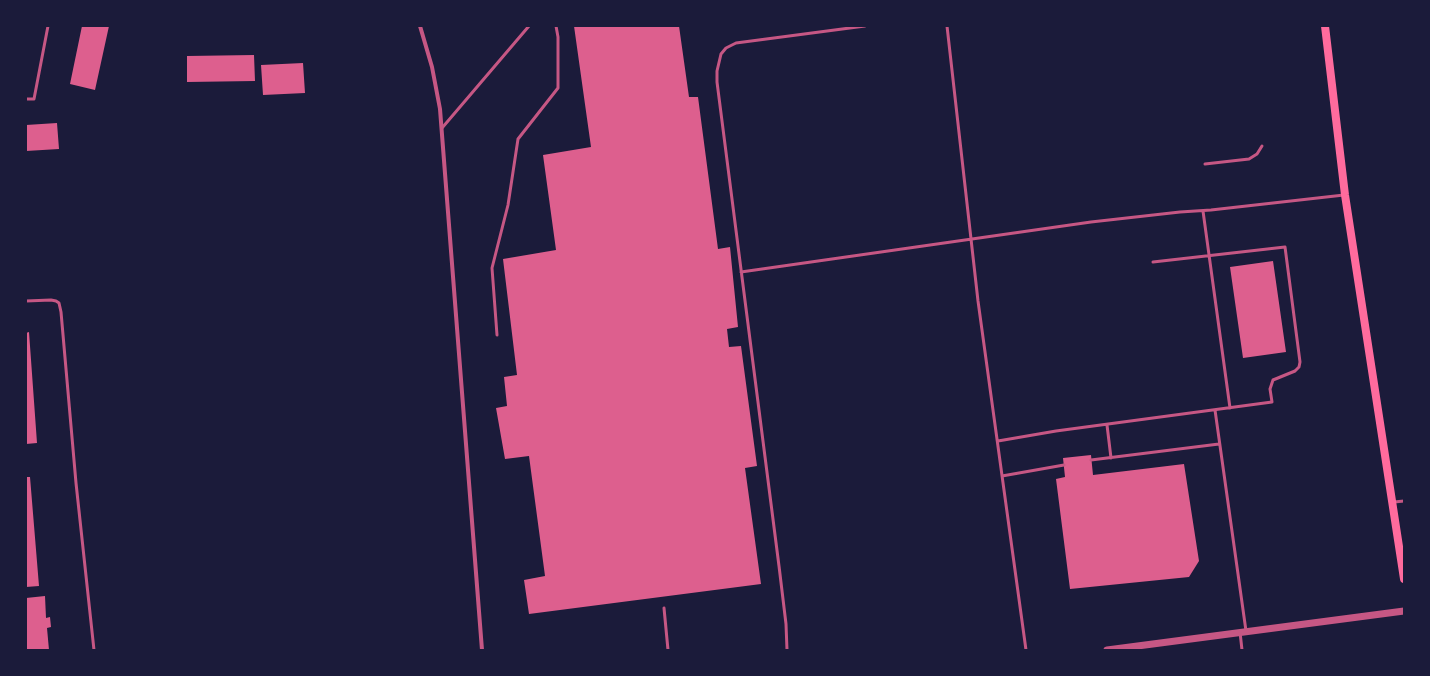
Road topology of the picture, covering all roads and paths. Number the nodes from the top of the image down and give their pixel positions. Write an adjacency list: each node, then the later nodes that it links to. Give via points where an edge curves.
1 (48, 26): 8 (lane, via 34,99)
2 (420, 26): 9 (street, via 432,67)
3 (530, 26): 9 (lane)
4 (556, 26): 19 (lane, via 558,88 518,139 508,206 492,268)
5 (865, 26): 17 (lane, via 736,43 721,54 717,82)
6 (947, 26): 14 (lane)
7 (1325, 26): 12 (main road)
8 (26, 99)
9 (442, 128): 36 (street)
10 (1262, 146): 11 (lane, via 1257,154 1249,159)
11 (1205, 164)
12 (1346, 195): 13 (lane); 30 (main road)
13 (1203, 211): 14 (lane, via 1091,222); 15 (lane)
14 (971, 239): 17 (lane); 23 (lane)
15 (1209, 256): 16 (lane); 20 (lane); 20 (lane, via 1285,247 1299,367 1292,373 1272,380 1272,402)
16 (1154, 262)
17 (741, 272): 38 (lane, via 779,566)
18 (26, 301): 35 (lane, via 56,301 62,312 76,483)
19 (497, 336)
20 (1230, 408): 21 (lane)
21 (1215, 410): 22 (lane); 24 (lane)
22 (1107, 425): 23 (lane); 25 (lane)
23 (998, 441): 28 (lane)
24 (1219, 444): 25 (lane); 34 (lane)
25 (1111, 458): 26 (lane)
26 (1091, 460)
27 (1064, 464): 28 (lane)
28 (1002, 476): 39 (lane)
29 (1404, 500): 30 (lane)
30 (1392, 502): 31 (main road)
31 (1404, 579)
32 (664, 608): 37 (lane)
33 (1404, 611): 34 (street)
34 (1243, 631): 40 (street); 41 (lane)
35 (94, 650)
36 (482, 650)
37 (668, 650)
38 (787, 650)
39 (1026, 650)
40 (1107, 650)
41 (1242, 650)

